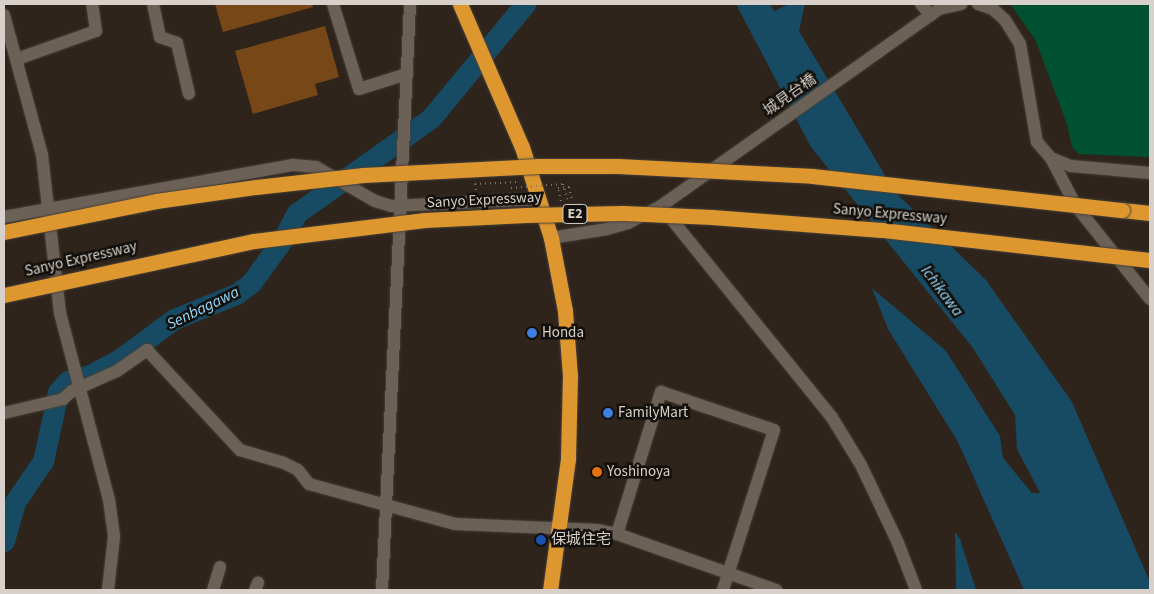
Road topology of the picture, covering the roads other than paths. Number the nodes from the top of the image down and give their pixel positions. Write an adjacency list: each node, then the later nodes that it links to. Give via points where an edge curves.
1 (92, 4): 11 (street, via 96,30)
2 (152, 4): 13 (street, via 160,37 177,43)
3 (333, 4): 12 (street, via 359,89)
4 (410, 4): 12 (street)
5 (460, 4): 16 (highway, via 522,147)
6 (921, 4): 10 (street)
7 (962, 4): 10 (street, 城見台橋, via 939,9)
8 (978, 4): 14 (street, via 993,9 1018,39 1025,60 1028,100 1037,142)
9 (4, 15): 11 (street)
10 (930, 15): 17 (street, 城見台橋)
11 (17, 59): 19 (street, via 42,155)
12 (408, 74): 18 (street)
13 (189, 94)
14 (1051, 158): 15 (street, via 1072,166); 26 (street, via 1076,206)
15 (1150, 173)
16 (538, 199): 18 (street); 23 (highway)
17 (664, 204): 23 (street, 城見台橋, via 607,230); 40 (street, via 831,416 865,474)
18 (401, 206): 19 (street, bridge, via 375,201 316,167 284,166); 29 (street)
19 (46, 207): 21 (street); 27 (street, via 60,312)
20 (1150, 213): 22 (highway, Sanyo Expressway, bridge, via 813,176 618,166 540,166 373,174 256,187 156,202)
21 (4, 217)
22 (4, 232)
23 (551, 238): 30 (highway, via 565,311 570,376 568,459)
24 (1150, 260): 25 (highway, Sanyo Expressway / E2, bridge, via 882,230 712,217 623,213 526,215 425,220 254,242)
25 (4, 295)
26 (1150, 299)
27 (81, 388): 28 (street, via 64,399); 29 (street, via 117,371 147,350 240,450 284,463 298,470 309,484); 34 (street, via 109,500 114,537)
28 (4, 413)
29 (386, 506): 30 (street, via 455,524); 36 (street)
30 (560, 529): 31 (street); 37 (highway)
31 (617, 534): 33 (street); 33 (street, via 661,392 774,430)
32 (220, 567): 35 (street)
33 (728, 574): 38 (street); 39 (street)
34 (108, 590)
35 (213, 590)
36 (382, 590)
37 (550, 590)
38 (723, 590)
39 (776, 590)
40 (916, 590)

